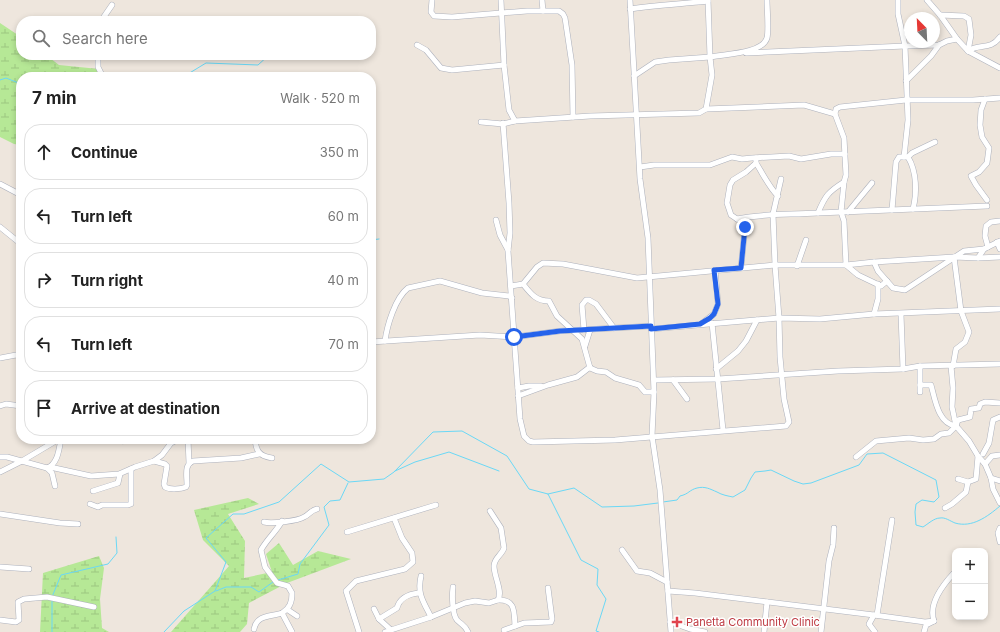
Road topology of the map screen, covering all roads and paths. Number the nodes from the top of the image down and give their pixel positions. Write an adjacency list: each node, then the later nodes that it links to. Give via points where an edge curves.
1 (432, 0): 13 (street, via 431,12 434,16)
2 (500, 0): 13 (street)
3 (542, 0): 11 (street)
4 (630, 0): 10 (street)
5 (767, 0): 25 (street, via 766,38 762,44)
6 (898, 0): 18 (street, via 898,14)
7 (927, 0): 12 (street)
8 (708, 1): 10 (street); 26 (street)
9 (112, 5): 15 (street)
10 (630, 9): 31 (street)
11 (543, 11): 13 (street); 39 (street, via 559,11 565,18 572,65)
12 (937, 12)
13 (501, 13): 28 (street)
14 (940, 15): 17 (street); 24 (street, via 969,18 971,35)
15 (104, 16)
16 (1000, 37): 24 (street, via 996,43)
17 (957, 39): 19 (street); 24 (street)
18 (904, 41)
19 (940, 44)
20 (416, 45): 28 (street, via 426,50 441,68 452,70)
21 (904, 46): 25 (street)
22 (905, 48): 32 (street)
23 (937, 48): 32 (street)
24 (968, 50): 29 (street)
25 (743, 53): 26 (street)
26 (710, 57): 31 (street, via 655,62); 36 (street, via 712,75)
27 (98, 60): 30 (street)
28 (504, 65): 40 (street, via 509,110)
29 (1000, 68)
30 (100, 72)
31 (634, 76): 37 (street)
32 (906, 81): 35 (street)
33 (1000, 98): 34 (street)
34 (985, 99): 35 (street); 54 (street, via 980,125 982,137 989,148 987,163 971,176 987,203)
35 (906, 100): 38 (street, via 840,107 836,109); 45 (street)
36 (706, 109): 37 (street, via 699,113); 38 (street, via 804,105)
37 (636, 114): 39 (street); 47 (street)
38 (835, 114): 44 (street, via 844,138)
39 (573, 117): 40 (street)
40 (516, 121): 42 (street)
41 (481, 122): 42 (street)
42 (503, 124): 69 (street, via 510,211)
43 (935, 142): 45 (street)
44 (845, 154): 46 (street, via 801,159 789,156); 49 (street)
45 (906, 157): 54 (street, via 913,168 916,190); 55 (street, via 899,157 896,162)
46 (756, 161): 47 (street, via 732,157 710,165); 53 (street, via 771,190); 60 (street, via 730,185 727,203 730,212)
47 (640, 167): 79 (street, via 648,238)
48 (781, 179): 53 (street)
49 (844, 182): 56 (street); 58 (street, via 824,198)
50 (872, 182): 57 (street)
51 (0, 184): 52 (street)
52 (16, 192)
53 (778, 196): 59 (street)
54 (913, 209): 55 (street)
55 (892, 210): 57 (street)
56 (841, 212): 57 (street); 58 (street); 75 (street, via 844,221)
57 (848, 212)
58 (818, 213): 59 (street)
59 (773, 214): 60 (street); 74 (street)
60 (737, 219): 77 (street, via 745,225)
61 (496, 220): 69 (street)
62 (1000, 221): 67 (street, via 991,222 986,226)
63 (0, 227): 64 (street)
64 (16, 240)
65 (806, 240): 76 (street)
66 (999, 242): 67 (street); 68 (street)
67 (986, 248): 70 (street, via 964,251); 72 (street)
68 (1000, 249)
69 (508, 251): 83 (street)
70 (954, 257): 72 (street); 73 (street); 80 (street, via 905,290 893,288); 86 (street)
71 (1000, 257): 72 (street)
72 (978, 258)
73 (874, 262): 75 (street); 80 (street)
74 (775, 265): 76 (street); 77 (street); 89 (street)
75 (846, 265): 76 (street); 82 (street, via 858,275)
76 (797, 266)
77 (741, 268): 78 (street)
78 (714, 270): 79 (street); 92 (street, via 718,297 716,309 710,318)
79 (649, 278): 81 (street, via 631,278 563,264 544,263); 93 (street)
80 (887, 281): 82 (street, via 881,286)
81 (523, 284): 83 (street); 97 (street, via 534,297 549,301 557,316)
82 (878, 284): 87 (street)
83 (511, 286): 84 (street)
84 (512, 298): 98 (street); 99 (street, via 482,293 440,281 408,288 395,308)
85 (1000, 309): 86 (street)
86 (961, 312): 88 (street); 106 (street, via 969,332 965,342 956,349)
87 (874, 314): 88 (street); 89 (street, via 820,319)
88 (901, 314): 109 (street)
89 (779, 318): 90 (street); 110 (street)
90 (757, 320): 91 (street); 108 (street, via 746,341)
91 (712, 323): 92 (street); 108 (street)
92 (700, 324): 93 (street)
93 (651, 327): 94 (street); 112 (street)
94 (614, 328): 95 (street, via 596,304 586,300 582,305); 96 (street)
95 (584, 330): 96 (street); 97 (street)
96 (590, 330): 101 (street)
97 (572, 331): 98 (street); 101 (street, via 582,338)
98 (514, 337): 99 (street, via 480,335); 116 (street)
99 (385, 341): 100 (street)
100 (376, 342)
101 (585, 348): 107 (street)
102 (16, 355): 103 (street)
103 (0, 358)
104 (1000, 364): 106 (street)
105 (920, 366): 106 (street); 109 (street); 115 (street)
106 (952, 366): 125 (street, via 952,407)
107 (590, 368): 114 (street, via 577,377); 117 (street, via 639,385 645,392)
108 (716, 369): 111 (street)
109 (903, 369): 110 (street)
110 (781, 375): 111 (street); 126 (street, via 789,422 787,425)
111 (718, 379): 113 (street); 126 (street)
112 (654, 380): 113 (street); 117 (street)
113 (673, 380): 120 (street)
114 (548, 385): 116 (street); 119 (street)
115 (920, 385): 118 (street); 125 (street, via 931,385 941,416)
116 (518, 388): 119 (street)
117 (654, 392): 127 (street)
118 (920, 392)
119 (518, 396): 127 (street, via 522,432 526,439 533,442 614,440)
120 (687, 399)
121 (1000, 403): 125 (street, via 980,404 980,408 971,409 970,417 958,420)
122 (16, 405): 123 (street)
123 (0, 406)
124 (1000, 417): 135 (street, via 993,420 989,443)
125 (956, 426): 133 (street); 140 (street, via 949,433 941,434 934,439 876,441)
126 (723, 430): 127 (street)
127 (652, 436): 177 (street, via 662,508)
128 (51, 444): 142 (street)
129 (59, 444): 146 (street, via 55,461)
130 (170, 444): 143 (street)
131 (188, 444): 144 (street)
132 (256, 444): 134 (street)
133 (974, 450): 135 (street); 137 (street)
134 (259, 454): 141 (street); 144 (street)
135 (983, 454): 138 (street)
136 (1000, 455): 138 (street)
137 (978, 456): 145 (street); 153 (street, via 976,479)
138 (990, 456): 145 (street)
139 (0, 457): 142 (street)
140 (856, 457)
141 (272, 458)
142 (22, 461): 146 (street); 148 (street)
143 (154, 461): 144 (street, via 167,466 164,484 167,488 186,487); 147 (street)
144 (188, 463)
145 (985, 464): 150 (street)
146 (49, 467): 149 (street, via 91,476); 154 (street)
147 (131, 469): 149 (street); 157 (street, via 131,504)
148 (0, 472)
149 (120, 474): 155 (street, via 118,482)
150 (991, 478): 152 (street); 156 (street)
151 (958, 479): 153 (street)
152 (1000, 481)
153 (968, 482): 159 (street, via 966,492)
154 (55, 486)
155 (93, 491)
156 (999, 502)
157 (90, 504)
158 (436, 505): 163 (street)
159 (944, 508)
160 (317, 509): 165 (street, via 295,521)
161 (490, 511): 182 (street, via 501,528 504,548 494,563 500,594)
162 (0, 514): 167 (street)
163 (394, 518): 170 (street); 203 (street, via 402,538 412,553 413,562 405,569 356,581 346,590)
164 (892, 520): 190 (street)
165 (282, 521): 166 (street); 188 (street, via 261,550 265,567 277,583 288,586 292,593)
166 (264, 522)
167 (78, 524)
168 (834, 528): 187 (street)
169 (999, 531): 171 (street)
170 (347, 532)
171 (1000, 542)
172 (622, 550): 177 (street, via 637,571 650,573)
173 (0, 567): 174 (street)
174 (29, 569)
175 (952, 575): 195 (street, via 940,590 931,613)
176 (421, 576): 181 (street)
177 (667, 582): 180 (street)
178 (453, 587): 185 (street)
179 (548, 588): 197 (street, via 552,621)
180 (668, 591): 183 (street); 196 (street)
181 (419, 593): 192 (street); 193 (street, via 405,596 398,602 397,608)
182 (498, 600): 185 (street, via 489,603 465,603); 197 (street, via 505,600 511,604)
183 (768, 602): 187 (street); 208 (street)
184 (94, 607): 194 (street, via 50,598 20,600 19,620)
185 (454, 608): 192 (street); 205 (street, via 456,619 465,625)
186 (374, 609): 193 (street)
187 (823, 609): 190 (street); 209 (street)
188 (288, 610): 189 (street); 191 (street)
189 (282, 613): 198 (street, via 258,620); 202 (street)
190 (876, 615): 195 (street, via 925,622); 199 (street, via 869,624)
191 (298, 616)
192 (431, 617): 200 (street)
193 (379, 619): 200 (street)
194 (0, 620)
195 (934, 620): 211 (street, via 926,625)
196 (670, 622): 206 (street); 207 (street)
197 (515, 626): 201 (street)
198 (254, 629)
199 (870, 629): 210 (street)
200 (391, 630): 204 (street)
201 (504, 630)
202 (292, 632)
203 (359, 632)
204 (385, 632)
205 (468, 632)
206 (672, 632)
207 (705, 632)
208 (764, 632)
209 (821, 632)
210 (876, 632)
211 (924, 632)

